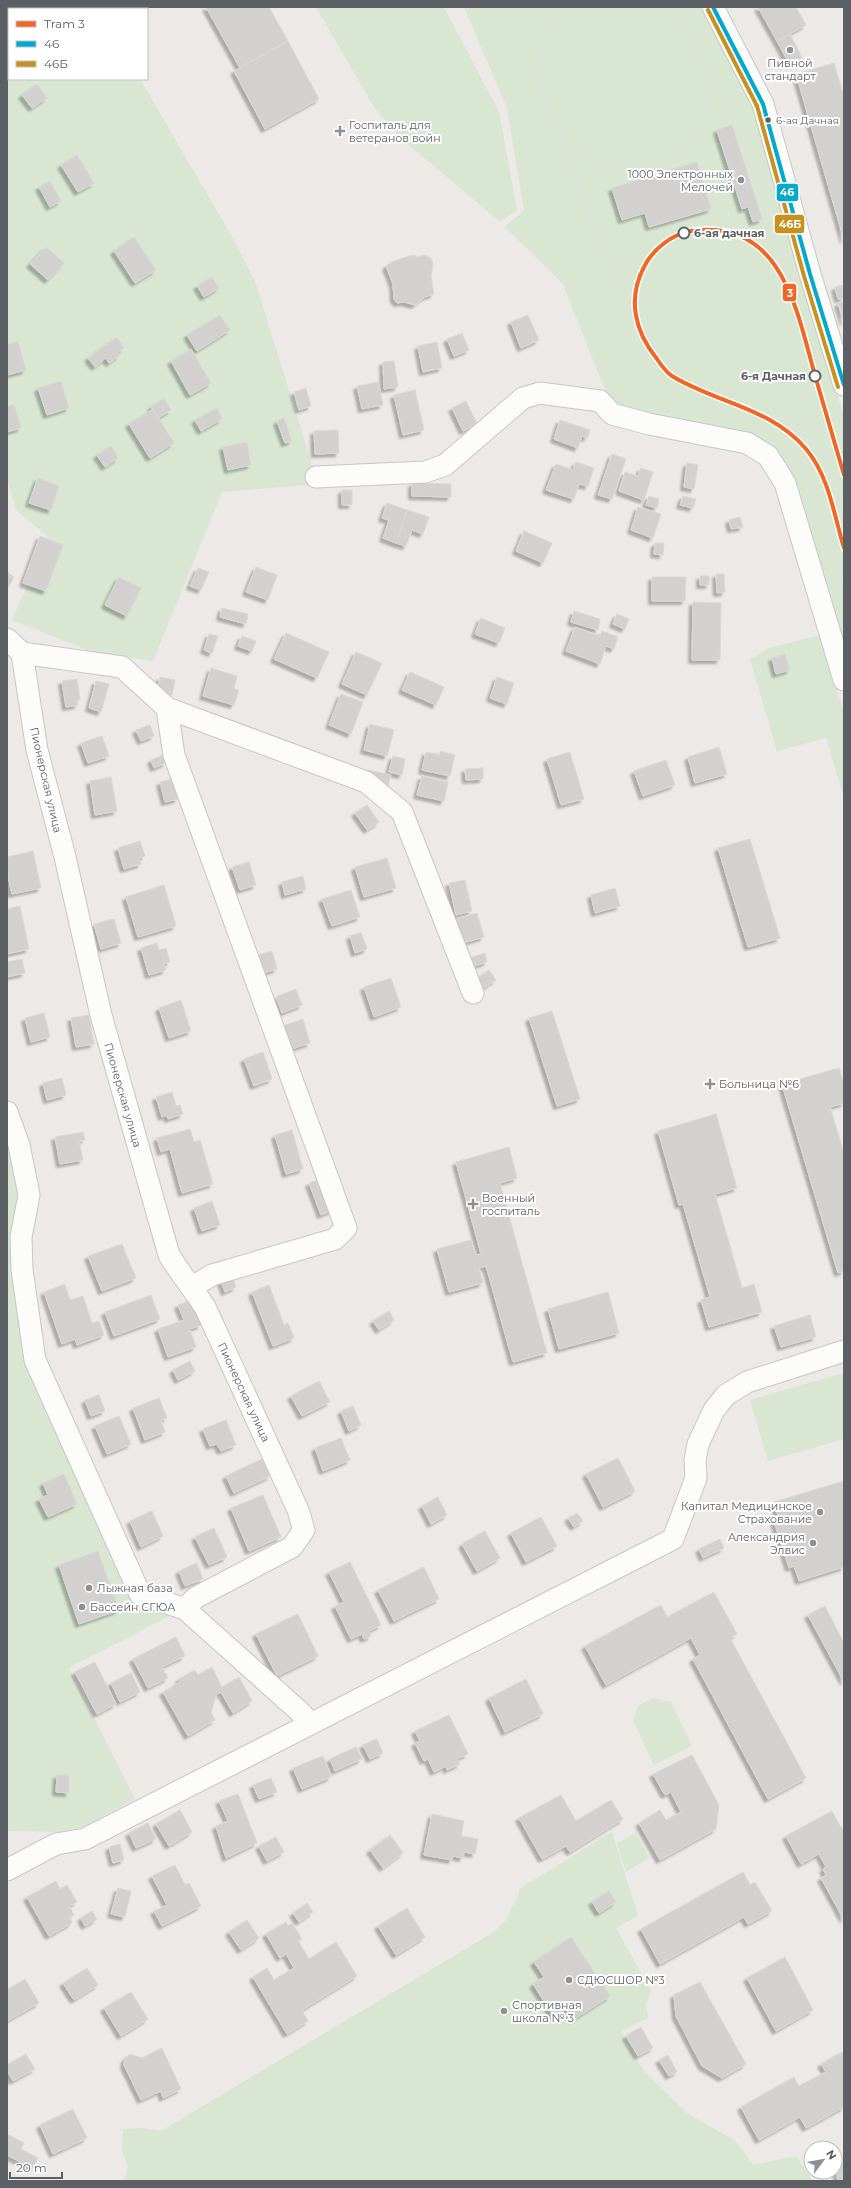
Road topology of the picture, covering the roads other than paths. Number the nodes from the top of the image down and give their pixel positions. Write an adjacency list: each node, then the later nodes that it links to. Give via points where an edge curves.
1 (713, 7): 2 (street, via 763,104)
2 (844, 385)
3 (316, 477): 6 (street, via 425,472 445,465 523,398 540,393 600,401 612,414 747,444 768,456 784,483)
4 (7, 639): 5 (street)
5 (22, 653): 7 (street, via 122,667); 10 (street, Пионерская улица, via 37,750 65,857 101,1016 169,1254 181,1275)
6 (844, 680)
7 (167, 708): 8 (street, via 366,782 402,812); 10 (street, via 174,755 346,1228 335,1239 212,1275)
8 (473, 993)
9 (7, 1112): 12 (street, via 19,1145 29,1196 21,1237 35,1360 140,1594)
10 (192, 1287): 12 (street, Пионерская улица, via 205,1307 298,1510 304,1530 292,1547 196,1598)
11 (844, 1351): 13 (street, via 747,1382 726,1395 714,1410 698,1444 695,1460 696,1478 673,1539)
12 (185, 1609): 13 (street, via 299,1711)
13 (310, 1724): 14 (street, via 85,1839 56,1844)
14 (7, 1870)

